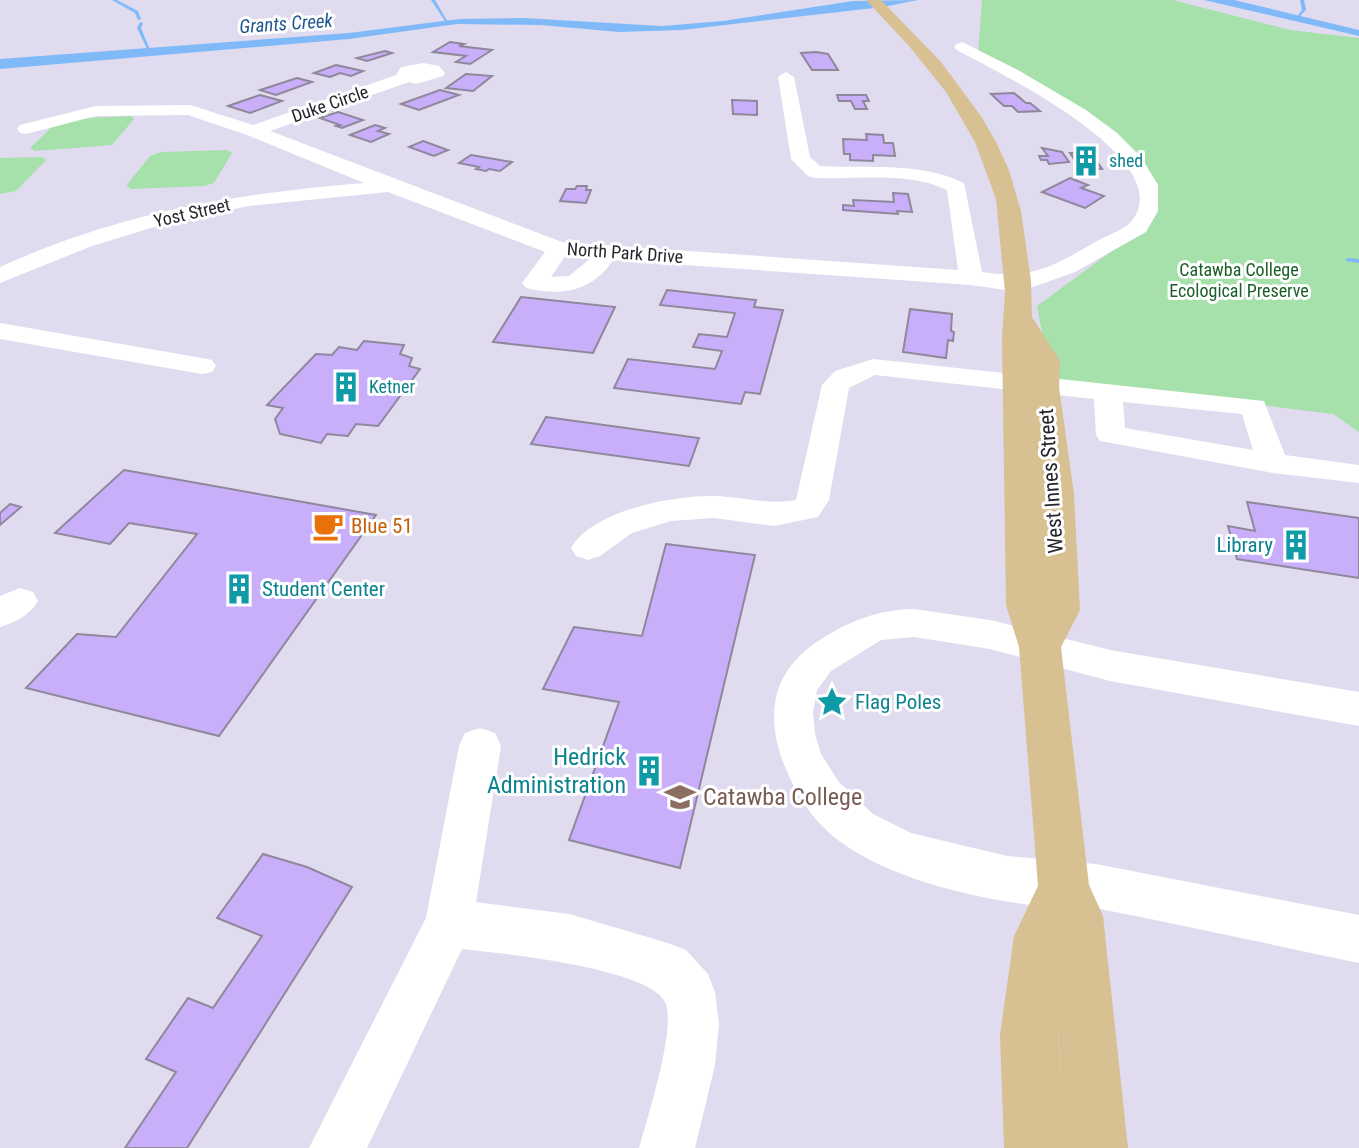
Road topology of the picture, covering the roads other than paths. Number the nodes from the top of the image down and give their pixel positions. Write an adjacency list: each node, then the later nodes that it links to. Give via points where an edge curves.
1 (873, 0): 12 (main road, West Innes Street, via 910,36 953,90 993,159 1008,200)
2 (962, 47): 12 (street, via 1103,131 1138,164 1152,196 1139,226)
3 (786, 76): 11 (street, via 801,159 815,172 920,175 943,178 957,187)
4 (407, 77): 6 (street, Duke Circle)
5 (26, 129): 6 (street, North Park Drive, via 96,111 190,110)
6 (253, 131): 7 (street, North Park Drive)
7 (392, 187): 8 (street, North Park Drive); 10 (street, Yost Street, via 203,209 86,240)
8 (559, 248): 9 (street, North Park Drive); 9 (street, via 534,283 568,286 599,265)
9 (607, 252): 11 (street, North Park Drive)
10 (0, 276)
11 (971, 278): 12 (street, North Park Drive)
12 (1018, 295): 15 (main road, West Innes Street, via 1016,338)
13 (0, 331): 14 (street)
14 (202, 366)
15 (1031, 386): 16 (street); 19 (street, via 891,367 858,371 836,385 813,500 806,509 774,514 714,507 669,510 621,525); 20 (main road, West Innes Street, via 1026,605)
16 (1108, 393): 17 (street, via 1254,407); 17 (street, via 1111,435)
17 (1273, 463): 18 (street)
18 (1355, 474)
19 (588, 548)
20 (1040, 647): 21 (street, via 1089,661); 23 (main road, West Innes Street); 23 (street, via 920,623 865,629 810,666 797,689 791,721 794,743 809,772 829,802 858,829 927,859)
21 (1359, 709)
22 (480, 746): 24 (street)
23 (1064, 888): 25 (street, via 1104,888); 28 (main road, via 1041,936 1029,1035); 29 (main road, West Innes Street, via 1077,916)
24 (449, 923): 26 (street); 27 (street, via 569,938 668,968 690,992 693,1024 688,1065)
25 (1359, 939)
26 (337, 1148)
27 (667, 1148)
28 (1035, 1148)
29 (1097, 1148)

